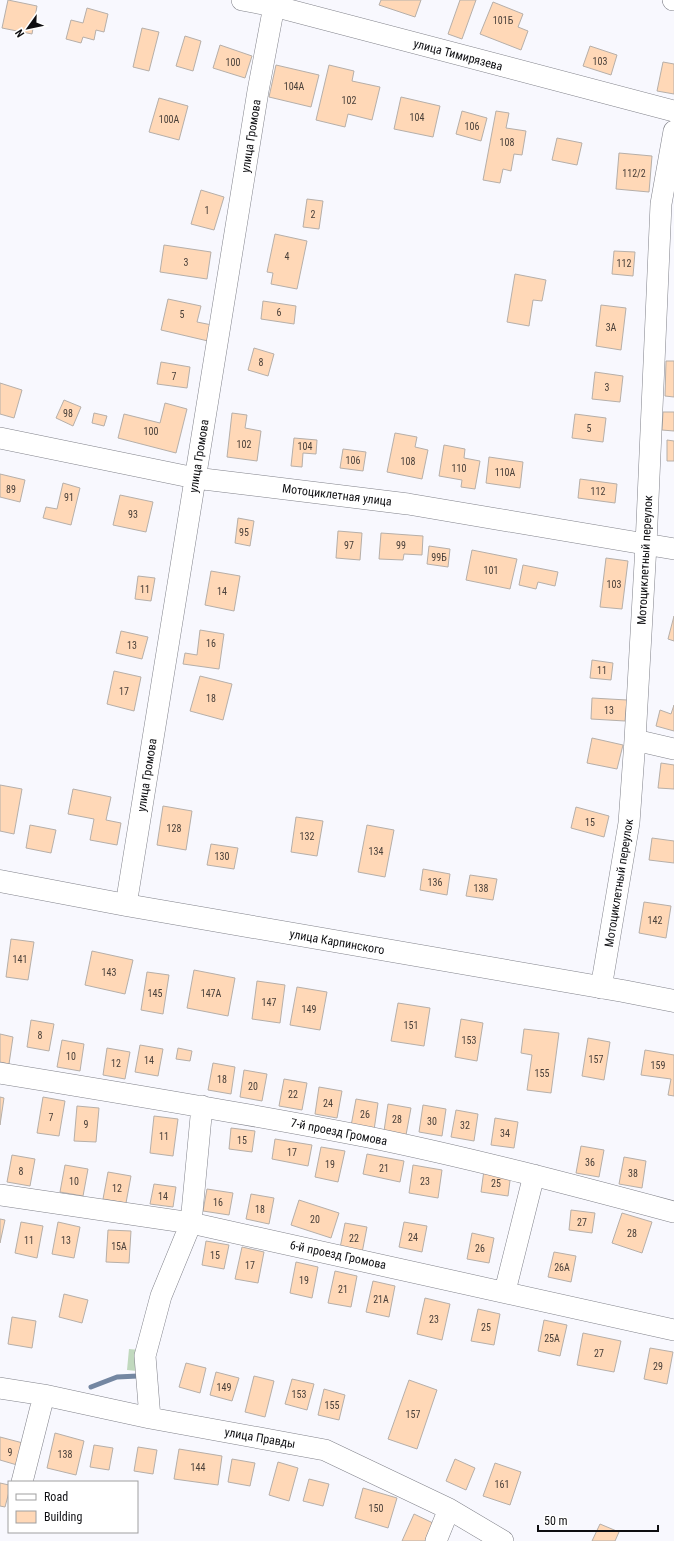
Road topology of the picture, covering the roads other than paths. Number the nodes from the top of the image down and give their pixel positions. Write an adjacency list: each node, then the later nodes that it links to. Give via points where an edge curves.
1 (242, 0): 2 (street, улица Тимирязева)
2 (274, 6): 3 (street, улица Тимирязева); 6 (street, улица Громова)
3 (674, 111)
4 (674, 131): 7 (street, Мотоциклетный переулок, via 661,204)
5 (0, 438): 6 (street, Мотоциклетная улица)
6 (195, 478): 7 (street, Мотоциклетная улица, via 408,504); 12 (street, улица Громова)
7 (646, 545): 8 (street, Мотоциклетная улица); 9 (street, Мотоциклетный переулок)
8 (674, 549)
9 (635, 740): 10 (street); 13 (street, Мотоциклетный переулок, via 629,823)
10 (674, 749)
11 (0, 881): 12 (main road, улица Карпинского)
12 (126, 905): 13 (main road, улица Карпинского)
13 (601, 988): 14 (main road, улица Карпинского)
14 (674, 1002)
15 (0, 1073): 16 (street, 7-й проезд Громова)
16 (202, 1106): 17 (street, 7-й проезд Громова, via 370,1138); 20 (street)
17 (534, 1175): 19 (street, 7-й проезд Громова); 21 (street)
18 (0, 1194): 20 (street, 6-й проезд Громова)
19 (674, 1212)
20 (191, 1222): 21 (street, 6-й проезд Громова); 25 (street, via 161,1296 145,1356)
21 (505, 1291): 22 (street, 6-й проезд Громова)
22 (674, 1330)
23 (0, 1388): 24 (street, улица Правды)
24 (44, 1395): 25 (street, улица Правды); 26 (street)
25 (150, 1418): 27 (street, улица Правды, via 325,1450)
26 (22, 1481)
27 (449, 1509): 28 (street); 29 (street, улица Правды)
28 (436, 1541)
29 (502, 1541)

